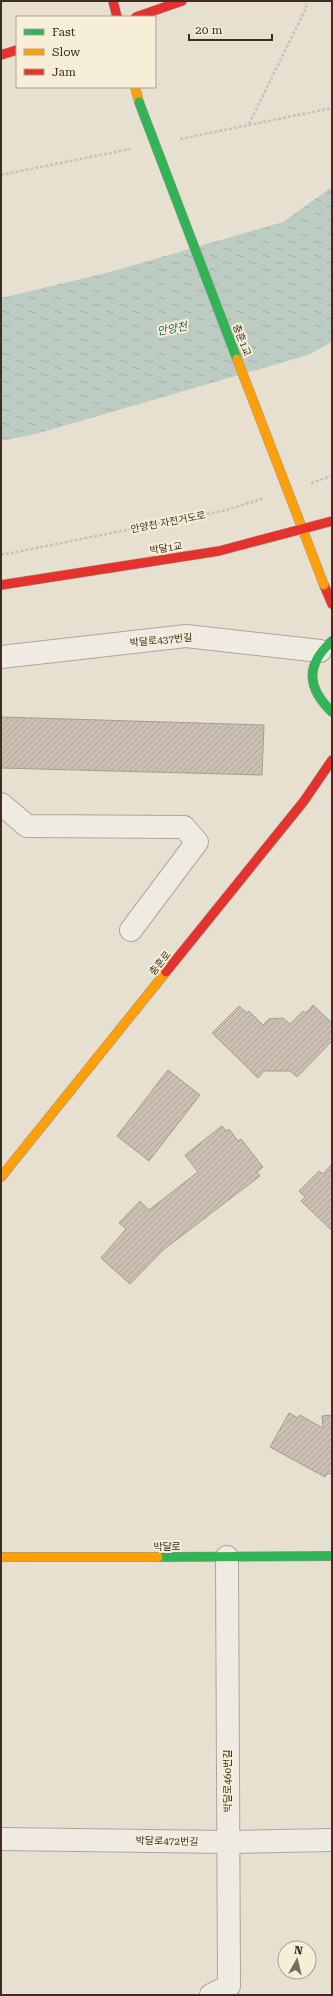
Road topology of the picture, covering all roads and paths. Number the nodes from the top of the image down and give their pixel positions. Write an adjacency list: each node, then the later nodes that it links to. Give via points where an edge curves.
1 (113, 1): 4 (street)
2 (182, 1): 5 (street)
3 (306, 1): 9 (path, via 306,8)
4 (117, 16)
5 (139, 16)
6 (16, 50): 7 (street)
7 (1, 54)
8 (135, 88): 16 (street, 충훈1교, bridge)
9 (248, 125)
10 (332, 476): 11 (path)
11 (309, 483)
12 (272, 496): 14 (path, 안양천 자전거도로, via 227,510)
13 (332, 521): 15 (street, 박달1교, bridge, via 219,551)
14 (1, 555)
15 (1, 585)
16 (332, 604)
17 (326, 646): 18 (street, 박달로437번길, via 186,636); 19 (street, via 314,664 312,678 315,692 323,705)
18 (1, 657)
19 (332, 712)
20 (332, 760): 23 (street, 충훈로, via 300,807)
21 (1, 804): 22 (street, via 27,826 184,827 197,842)
22 (131, 930)
23 (1, 1178)
24 (332, 1556): 26 (street, 박달로)
25 (1, 1557): 26 (street, 박달로)
26 (227, 1557): 29 (street, 박달로460번길)
27 (1, 1839): 29 (street, 박달로472번길)
28 (332, 1840): 29 (street, 박달로472번길)
29 (227, 1842): 30 (street, 박달로460번길, via 229,1986)
30 (211, 1995)

